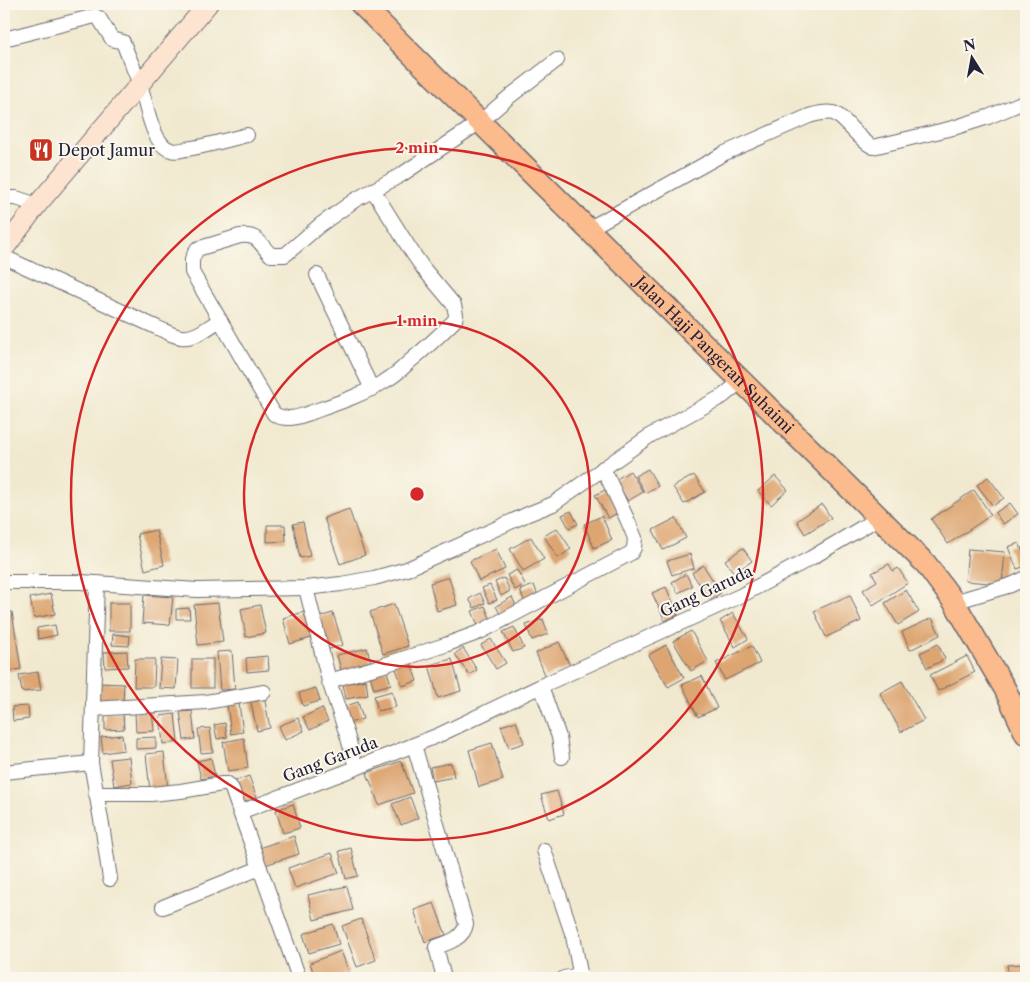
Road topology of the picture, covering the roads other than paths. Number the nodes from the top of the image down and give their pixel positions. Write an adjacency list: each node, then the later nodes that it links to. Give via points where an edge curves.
1 (208, 4): 5 (main road)
2 (370, 5): 7 (main road, Jalan Haji Pangeran Suhaimi)
3 (4, 39): 5 (street, via 95,16 112,39 123,42)
4 (557, 60): 7 (street)
5 (140, 83): 8 (street, via 150,120 166,148 183,150); 11 (main road)
6 (1026, 101): 12 (street, via 953,128 873,147 861,140 837,114 818,113 725,153)
7 (480, 122): 9 (street); 12 (main road, Jalan Haji Pangeran Suhaimi)
8 (247, 135)
9 (373, 190): 16 (street, via 320,225 285,255 271,255 254,236 247,235 197,249 192,259 192,272); 18 (street, via 414,256 454,306 456,315 455,320 416,357)
10 (5, 195): 11 (street)
11 (37, 205): 13 (main road)
12 (588, 229): 17 (main road, Jalan Haji Pangeran Suhaimi)
13 (4, 249)
14 (4, 257): 16 (street, via 181,337 191,337)
15 (317, 276): 18 (street)
16 (220, 320): 18 (street, via 274,414 279,417 295,418)
17 (741, 382): 19 (street, via 724,396 651,435); 20 (main road, Jalan Haji Pangeran Suhaimi)
18 (372, 389)
19 (603, 468): 24 (street, via 553,504 407,570); 26 (street, via 635,538 631,553 480,632)
20 (880, 517): 25 (main road, Jalan Haji Pangeran Suhaimi, via 926,564); 27 (street, Gang Garuda, via 740,596)
21 (1026, 578): 25 (street)
22 (4, 582): 23 (street)
23 (97, 583): 24 (street, via 197,590); 29 (street)
24 (306, 588): 26 (street)
25 (954, 602): 30 (main road, Jalan Haji Pangeran Suhaimi, via 1005,689)
26 (329, 681): 34 (street)
27 (541, 686): 31 (street, Gang Garuda); 32 (street, via 559,737)
28 (264, 692): 29 (street, via 206,702)
29 (93, 709): 33 (street)
30 (1026, 734)
31 (414, 745): 34 (street, Gang Garuda); 44 (street, via 466,924 459,936 436,947)
32 (562, 757)
33 (91, 763): 35 (street); 36 (street)
34 (356, 768): 37 (street, Gang Garuda)
35 (4, 772)
36 (96, 794): 37 (street, via 150,794 228,784); 40 (street)
37 (240, 812): 39 (street)
38 (544, 850): 42 (street, via 573,936)
39 (260, 868): 41 (street); 43 (street)
40 (110, 879)
41 (163, 906)
42 (580, 977): 45 (street)
43 (299, 978)
44 (444, 978)
45 (564, 978)

